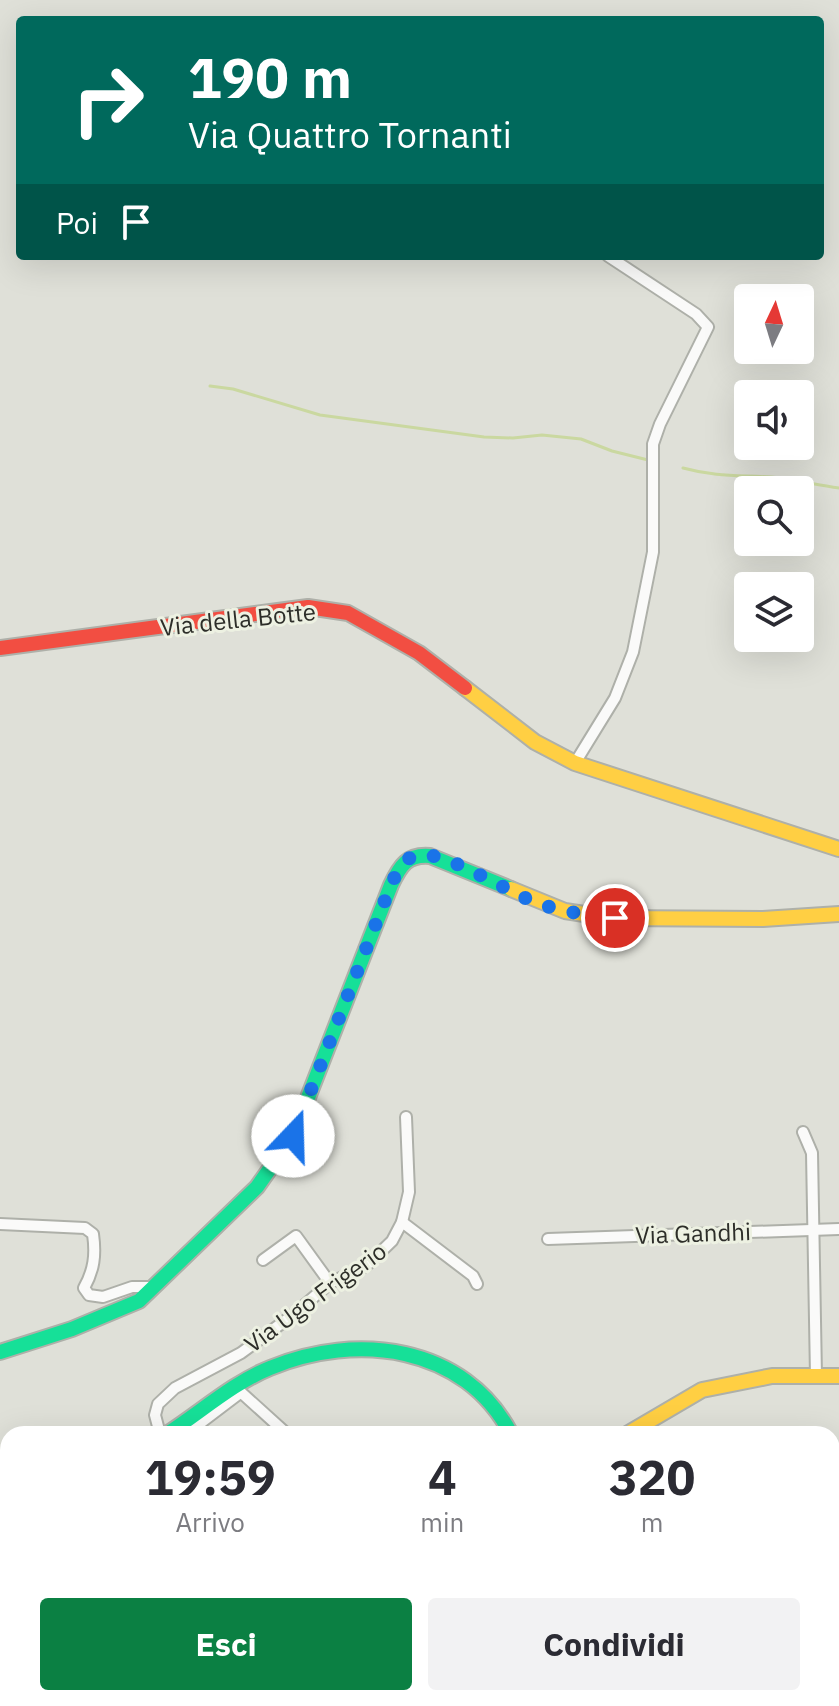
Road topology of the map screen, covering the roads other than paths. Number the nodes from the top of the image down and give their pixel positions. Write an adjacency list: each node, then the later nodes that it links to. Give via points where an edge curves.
1 (614, 260): 3 (street, via 708,327 653,444 653,552 633,652 615,698)
2 (0, 648): 3 (main road, Via della Botte, via 308,607 348,613 419,653 535,742)
3 (575, 763): 4 (main road, Via della Botte)
4 (839, 849)
5 (839, 914): 16 (main road, via 748,919 579,914 535,902 444,859 419,854 410,858 395,875 293,1136 257,1187)
6 (406, 1117): 8 (street, Via Ugo Frigerio, via 409,1192)
7 (803, 1132): 10 (street, via 812,1153)
8 (402, 1222): 14 (street, Via Ugo Frigerio, via 392,1241 366,1266); 15 (street)
9 (0, 1224): 16 (street, via 85,1228 93,1234 92,1273 84,1288 89,1295)
10 (814, 1229): 11 (street, Via Gandhi); 12 (street, Via Gandhi); 18 (street)
11 (839, 1229)
12 (548, 1239)
13 (263, 1260): 14 (street, via 296,1236)
14 (330, 1283): 21 (street, Via Ugo Frigerio, via 241,1353 175,1388 158,1404)
15 (477, 1284)
16 (153, 1287): 17 (main road, via 139,1301)
17 (0, 1352)
18 (816, 1376): 19 (main road); 26 (main road, via 772,1376 702,1390)
19 (839, 1376)
20 (237, 1390): 22 (main road); 23 (street); 24 (street); 25 (main road, via 274,1367 320,1354 381,1351 433,1360 474,1384)
21 (158, 1426)
22 (180, 1426)
23 (195, 1426)
24 (278, 1426)
25 (507, 1426)
26 (641, 1426)

